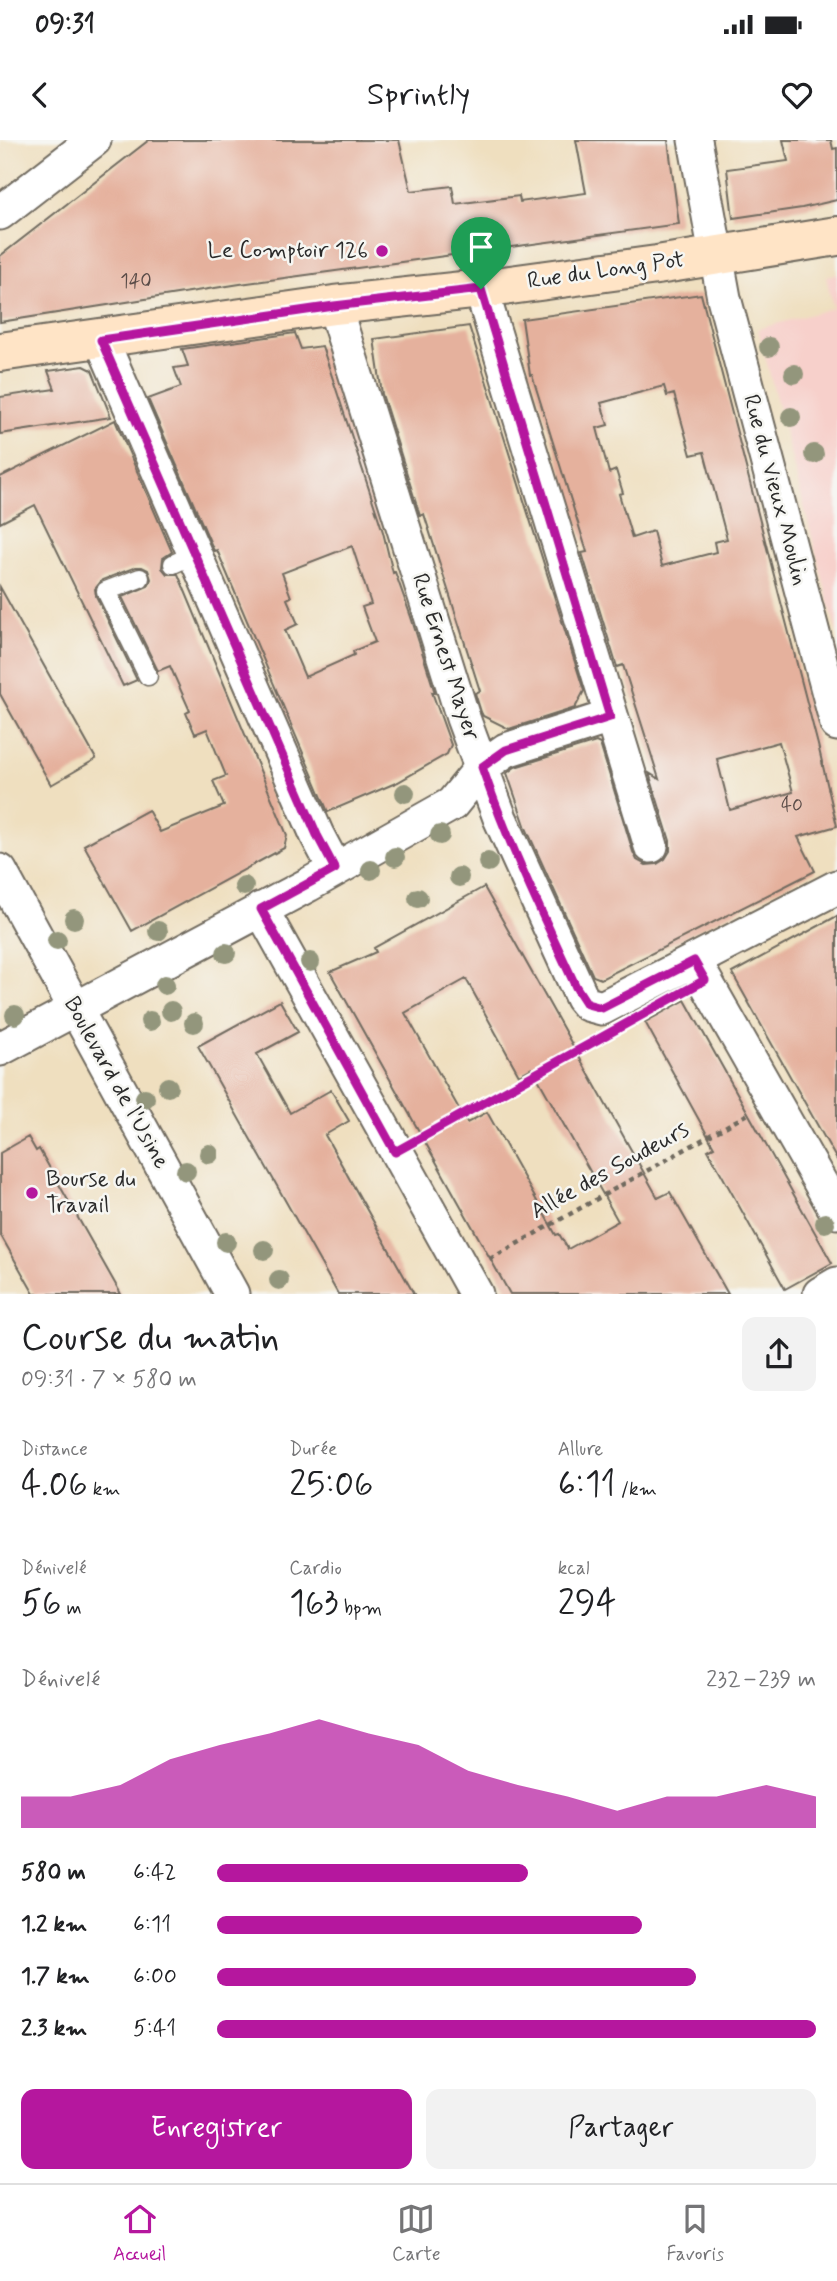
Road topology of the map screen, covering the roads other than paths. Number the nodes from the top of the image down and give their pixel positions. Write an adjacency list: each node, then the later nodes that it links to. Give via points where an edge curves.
1 (94, 140): 3 (street)
2 (695, 140): 5 (street, Rue du Vieux Moulin)
3 (0, 213)
4 (837, 236): 5 (street, Rue du Long Pot)
5 (716, 256): 6 (street, Rue du Long Pot); 13 (street, Rue du Vieux Moulin)
6 (481, 289): 7 (street, Rue du Long Pot); 12 (street)
7 (334, 306): 8 (street, Rue du Long Pot); 14 (street, Rue Ernest Mayer)
8 (101, 340): 9 (street, Rue du Long Pot); 16 (street, via 184,559)
9 (0, 352)
10 (140, 578): 11 (lane, via 106,591)
11 (148, 676)
12 (610, 717): 14 (street, via 506,750); 15 (street)
13 (837, 724)
14 (482, 767): 16 (street, via 452,804); 20 (street, Rue Ernest Mayer, via 522,870 587,1004 602,1008)
15 (652, 846)
16 (335, 869): 19 (street)
17 (0, 871): 21 (street, Boulevard de l'Usine)
18 (837, 887): 20 (street)
19 (261, 909): 21 (street); 24 (street)
20 (694, 961): 23 (street)
21 (75, 1009): 22 (street); 26 (street, Boulevard de l'Usine)
22 (0, 1049)
23 (837, 1212)
24 (470, 1284)
25 (837, 1284): 27 (street)
26 (232, 1294)
27 (820, 1294)

